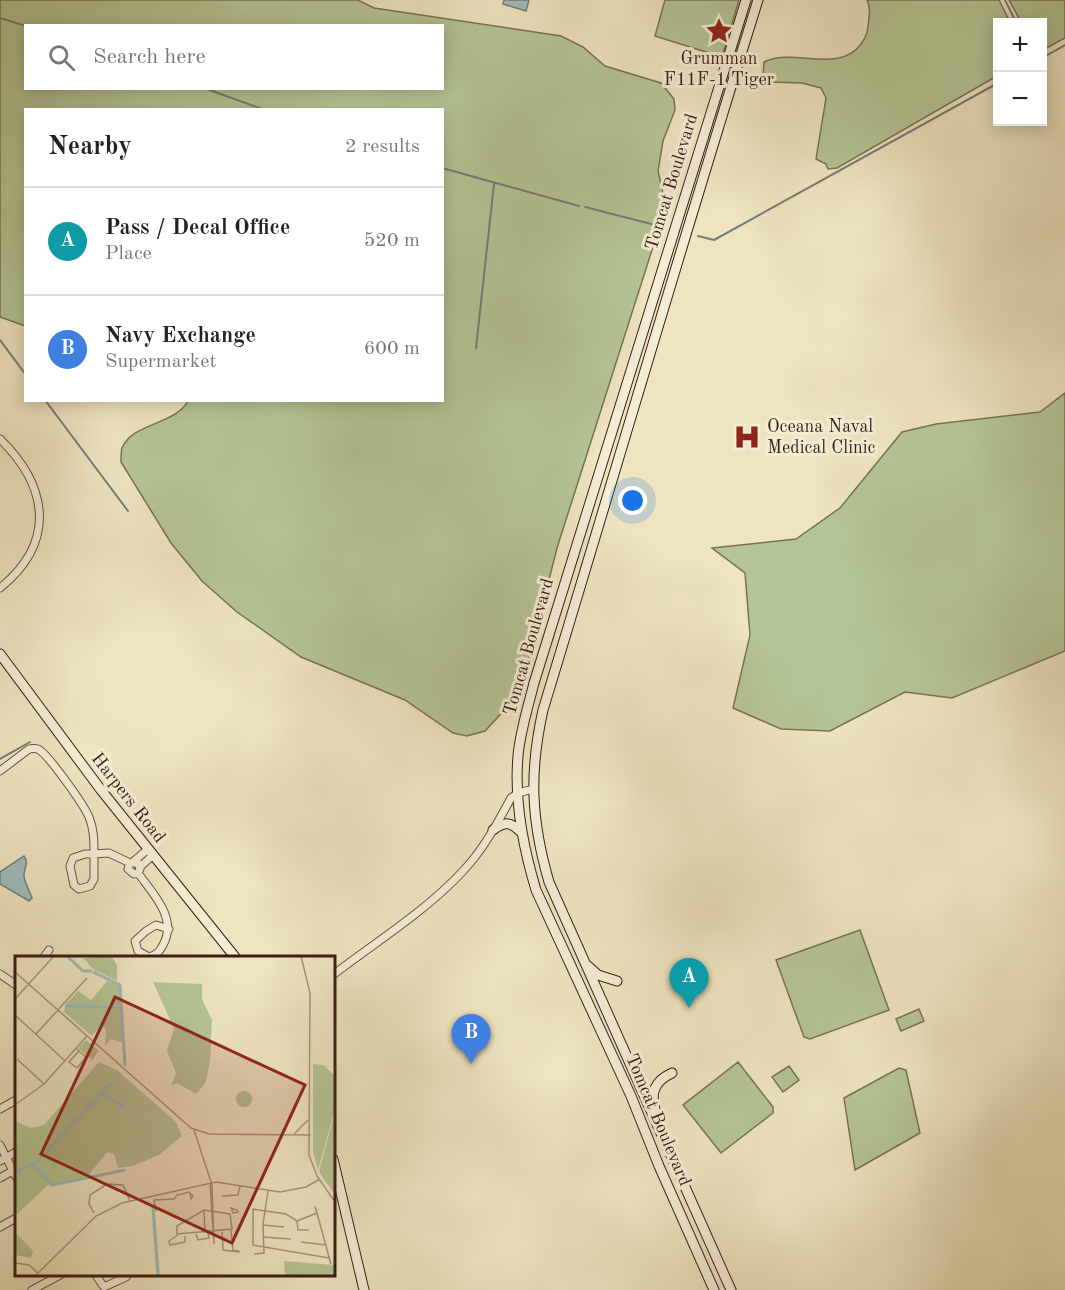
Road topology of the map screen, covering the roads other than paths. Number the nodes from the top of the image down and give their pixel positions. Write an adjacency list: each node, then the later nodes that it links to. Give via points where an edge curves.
1 (746, 0): 8 (main road, Tomcat Boulevard, via 534,683 518,754)
2 (758, 0): 7 (main road, Tomcat Boulevard, via 543,710 533,764)
3 (0, 439): 4 (street, via 25,469 37,500 39,519 36,543 29,556 17,574)
4 (0, 588)
5 (0, 654): 11 (main road, Harpers Road)
6 (0, 771): 12 (street, via 29,749 41,751 88,815)
7 (533, 789): 8 (street); 16 (main road, Tomcat Boulevard, via 535,821 549,882)
8 (518, 793): 9 (street, via 511,798); 10 (main road, Tomcat Boulevard)
9 (493, 830): 10 (main road, via 507,823); 18 (street, via 463,871 423,908)
10 (521, 832): 38 (main road, Tomcat Boulevard, via 536,890 631,1096)
11 (150, 853): 13 (street); 15 (main road, Harpers Road)
12 (94, 854): 12 (street, via 93,883 86,888 76,887 72,882 73,858); 13 (street, via 109,853)
13 (135, 866): 14 (street, via 167,916)
14 (168, 929): 14 (street, via 154,956 145,956 136,948 137,938 151,927)
15 (234, 956)
16 (584, 963): 19 (main road, via 598,975); 24 (main road, Tomcat Boulevard)
17 (0, 974): 20 (street)
18 (334, 974)
19 (617, 981)
20 (15, 984)
21 (672, 1073): 24 (main road, via 653,1090 652,1100)
22 (15, 1101): 23 (street)
23 (0, 1109)
24 (663, 1138): 39 (main road, Tomcat Boulevard)
25 (0, 1145): 26 (street)
26 (3, 1159): 28 (street)
27 (334, 1167): 30 (main road)
28 (15, 1172): 29 (street)
29 (0, 1178)
30 (337, 1192): 37 (main road)
31 (15, 1219): 32 (street)
32 (0, 1227)
33 (60, 1275): 36 (street)
34 (98, 1275): 35 (street, via 104,1287)
35 (127, 1275)
36 (34, 1290)
37 (364, 1290)
38 (714, 1290)
39 (731, 1290)

